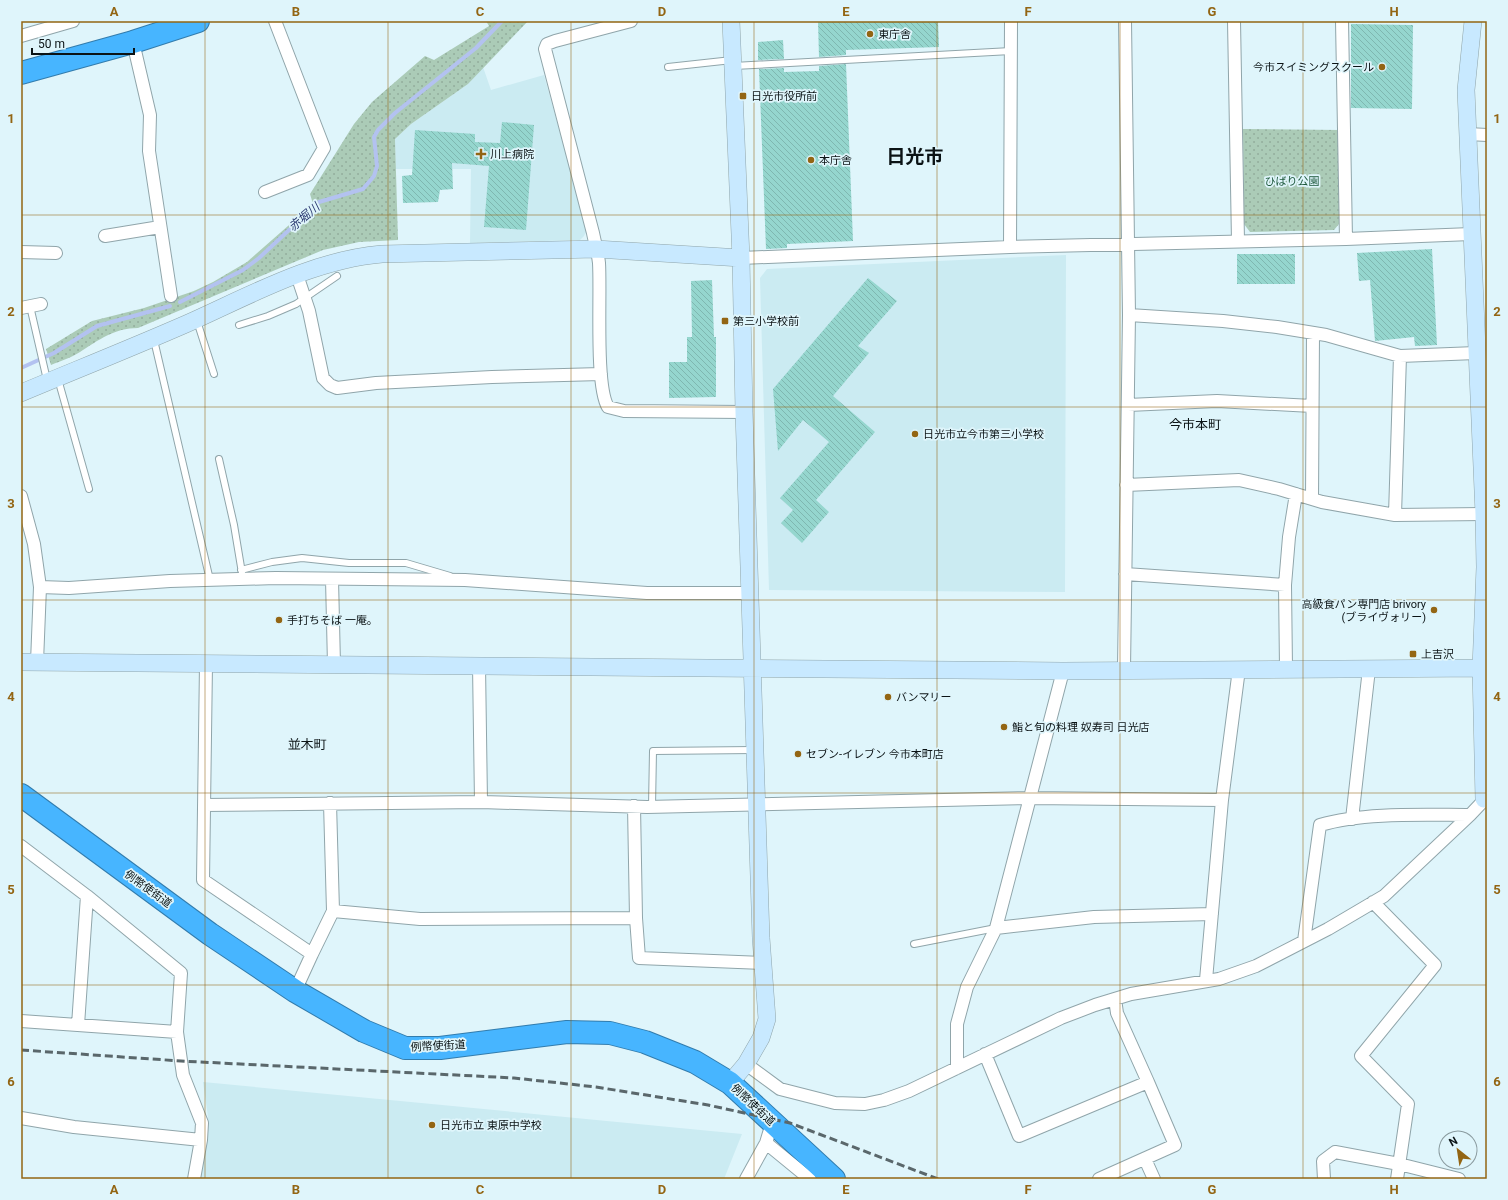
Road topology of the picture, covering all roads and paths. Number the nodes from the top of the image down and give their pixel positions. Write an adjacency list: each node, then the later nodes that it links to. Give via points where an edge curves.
1 (73, 21): 11 (street)
2 (198, 21): 12 (highway)
3 (275, 21): 19 (street, via 324,148 308,175)
4 (631, 21): 27 (street, via 555,40 547,44 545,49)
5 (731, 21): 14 (street)
6 (1012, 21): 13 (street)
7 (1125, 21): 25 (street)
8 (1234, 21): 24 (street)
9 (1342, 21): 23 (street)
10 (1473, 21): 17 (street, via 1466,90)
11 (21, 36)
12 (133, 42): 16 (highway); 20 (street, via 150,115 149,151)
13 (1012, 51): 14 (lane); 26 (street)
14 (734, 63): 15 (lane); 30 (street)
15 (668, 67)
16 (21, 73)
17 (1468, 134): 18 (street); 21 (street)
18 (1487, 135)
19 (265, 192)
20 (160, 227): 22 (street); 33 (street)
21 (1471, 234): 23 (street); 41 (street)
22 (105, 236)
23 (1346, 240): 24 (street)
24 (1238, 242): 25 (street)
25 (1128, 244): 26 (street); 36 (street)
26 (1010, 247): 30 (street)
27 (596, 249): 30 (street); 31 (street, via 360,256 327,263); 44 (street, via 599,262)
28 (21, 252): 29 (street)
29 (56, 253)
30 (740, 258): 50 (street)
31 (298, 275): 34 (street); 37 (street)
32 (337, 276): 34 (lane)
33 (171, 296)
34 (305, 299): 38 (lane, via 268,316); 44 (street, via 323,378 337,388 376,383)
35 (31, 306): 45 (lane, via 44,372)
36 (1128, 315): 39 (street, via 1223,320); 47 (street)
37 (196, 319): 40 (street); 43 (lane)
38 (239, 325)
39 (1313, 333): 42 (street); 48 (street)
40 (153, 338): 45 (street); 63 (lane)
41 (1476, 353): 42 (street); 49 (street)
42 (1400, 356): 58 (street)
43 (214, 374)
44 (601, 374): 50 (street, via 604,401 608,407 624,411)
45 (53, 379): 46 (street); 53 (lane)
46 (21, 394)
47 (1128, 405): 48 (street, via 1217,401); 52 (street)
48 (1312, 406): 56 (street)
49 (1483, 410): 57 (street)
50 (744, 412): 67 (street)
51 (219, 459): 60 (lane)
52 (1126, 485): 54 (street, via 1239,480); 61 (street)
53 (89, 489)
54 (1296, 494): 56 (street); 65 (street)
55 (21, 496): 66 (street, via 34,544)
56 (1312, 499): 58 (street)
57 (1484, 514): 58 (street); 59 (street)
58 (1395, 515)
59 (1486, 566): 74 (street)
60 (242, 574): 62 (street); 63 (street); 64 (lane, via 272,562 302,558 349,563 406,563)
61 (1125, 574): 65 (street); 75 (street)
62 (332, 579): 64 (street); 70 (street)
63 (210, 580): 66 (street, via 69,588)
64 (465, 580): 67 (street, via 647,593)
65 (1285, 585): 73 (street)
66 (40, 587): 68 (street)
67 (751, 593): 72 (street)
68 (29, 662): 69 (street)
69 (206, 664): 70 (street); 86 (street)
70 (334, 665): 71 (street)
71 (479, 666): 72 (street); 84 (street)
72 (753, 668): 78 (street); 79 (street)
73 (1286, 668): 76 (street); 77 (street)
74 (1484, 668): 77 (street); 82 (street)
75 (1124, 669): 76 (street); 78 (street)
76 (1239, 669): 83 (street)
77 (1369, 669): 91 (street)
78 (1063, 670): 81 (street)
79 (755, 750): 88 (street); 89 (lane, via 653,751)
80 (21, 795): 104 (highway, 例幣使街道, via 210,934)
81 (1030, 798): 83 (street); 88 (street); 98 (street)
82 (1485, 798): 90 (street)
83 (1222, 800): 96 (street)
84 (481, 802): 85 (street); 87 (street)
85 (330, 803): 86 (street); 95 (street)
86 (204, 805): 101 (street, via 203,880)
87 (634, 806): 89 (street); 97 (street)
88 (756, 806): 89 (street); 102 (street)
89 (652, 807)
90 (1470, 815): 91 (street); 94 (street, via 1384,896)
91 (1352, 819): 99 (street, via 1320,825)
92 (21, 846): 93 (street)
93 (87, 896): 107 (street); 108 (street, via 181,973)
94 (1373, 902): 99 (street); 118 (street, via 1435,965 1361,1056 1408,1104)
95 (333, 911): 97 (street, via 420,919); 101 (street)
96 (1212, 914): 98 (street, via 1094,917); 103 (street)
97 (636, 918): 102 (street, via 639,958)
98 (996, 928): 100 (lane); 111 (street, via 967,987 957,1024)
99 (1304, 942): 103 (street, via 1256,966 1219,979)
100 (914, 944)
101 (312, 954): 104 (street)
102 (763, 963): 110 (street, via 767,1019 761,1038)
103 (1206, 980): 105 (street)
104 (295, 991): 113 (highway, 例幣使街道, via 364,1031 405,1048 440,1048 567,1032 610,1033 645,1042 695,1062)
105 (1115, 998): 109 (street, via 1061,1018); 112 (street, via 1117,1013)
106 (21, 1021): 107 (street)
107 (78, 1025): 108 (street)
108 (177, 1032): 116 (street, via 182,1075 202,1123)
109 (985, 1054): 111 (street); 112 (street, via 1019,1136)
110 (746, 1064): 111 (street, via 780,1089 835,1103 865,1104 909,1091); 113 (street)
111 (957, 1068)
112 (1148, 1082): 117 (street, via 1175,1145)
113 (730, 1083): 115 (highway, 例幣使街道)
114 (21, 1118): 116 (street, via 74,1127)
115 (769, 1133): 120 (street); 121 (street); 122 (highway, 例幣使街道)
116 (201, 1140): 119 (street)
117 (1145, 1159): 123 (street); 124 (street)
118 (1399, 1164): 125 (street, via 1335,1152 1323,1161); 126 (street); 127 (street)
119 (194, 1179)
120 (746, 1179)
121 (810, 1179)
122 (834, 1179)
123 (1098, 1179)
124 (1154, 1179)
125 (1324, 1179)
126 (1397, 1179)
127 (1459, 1179)

